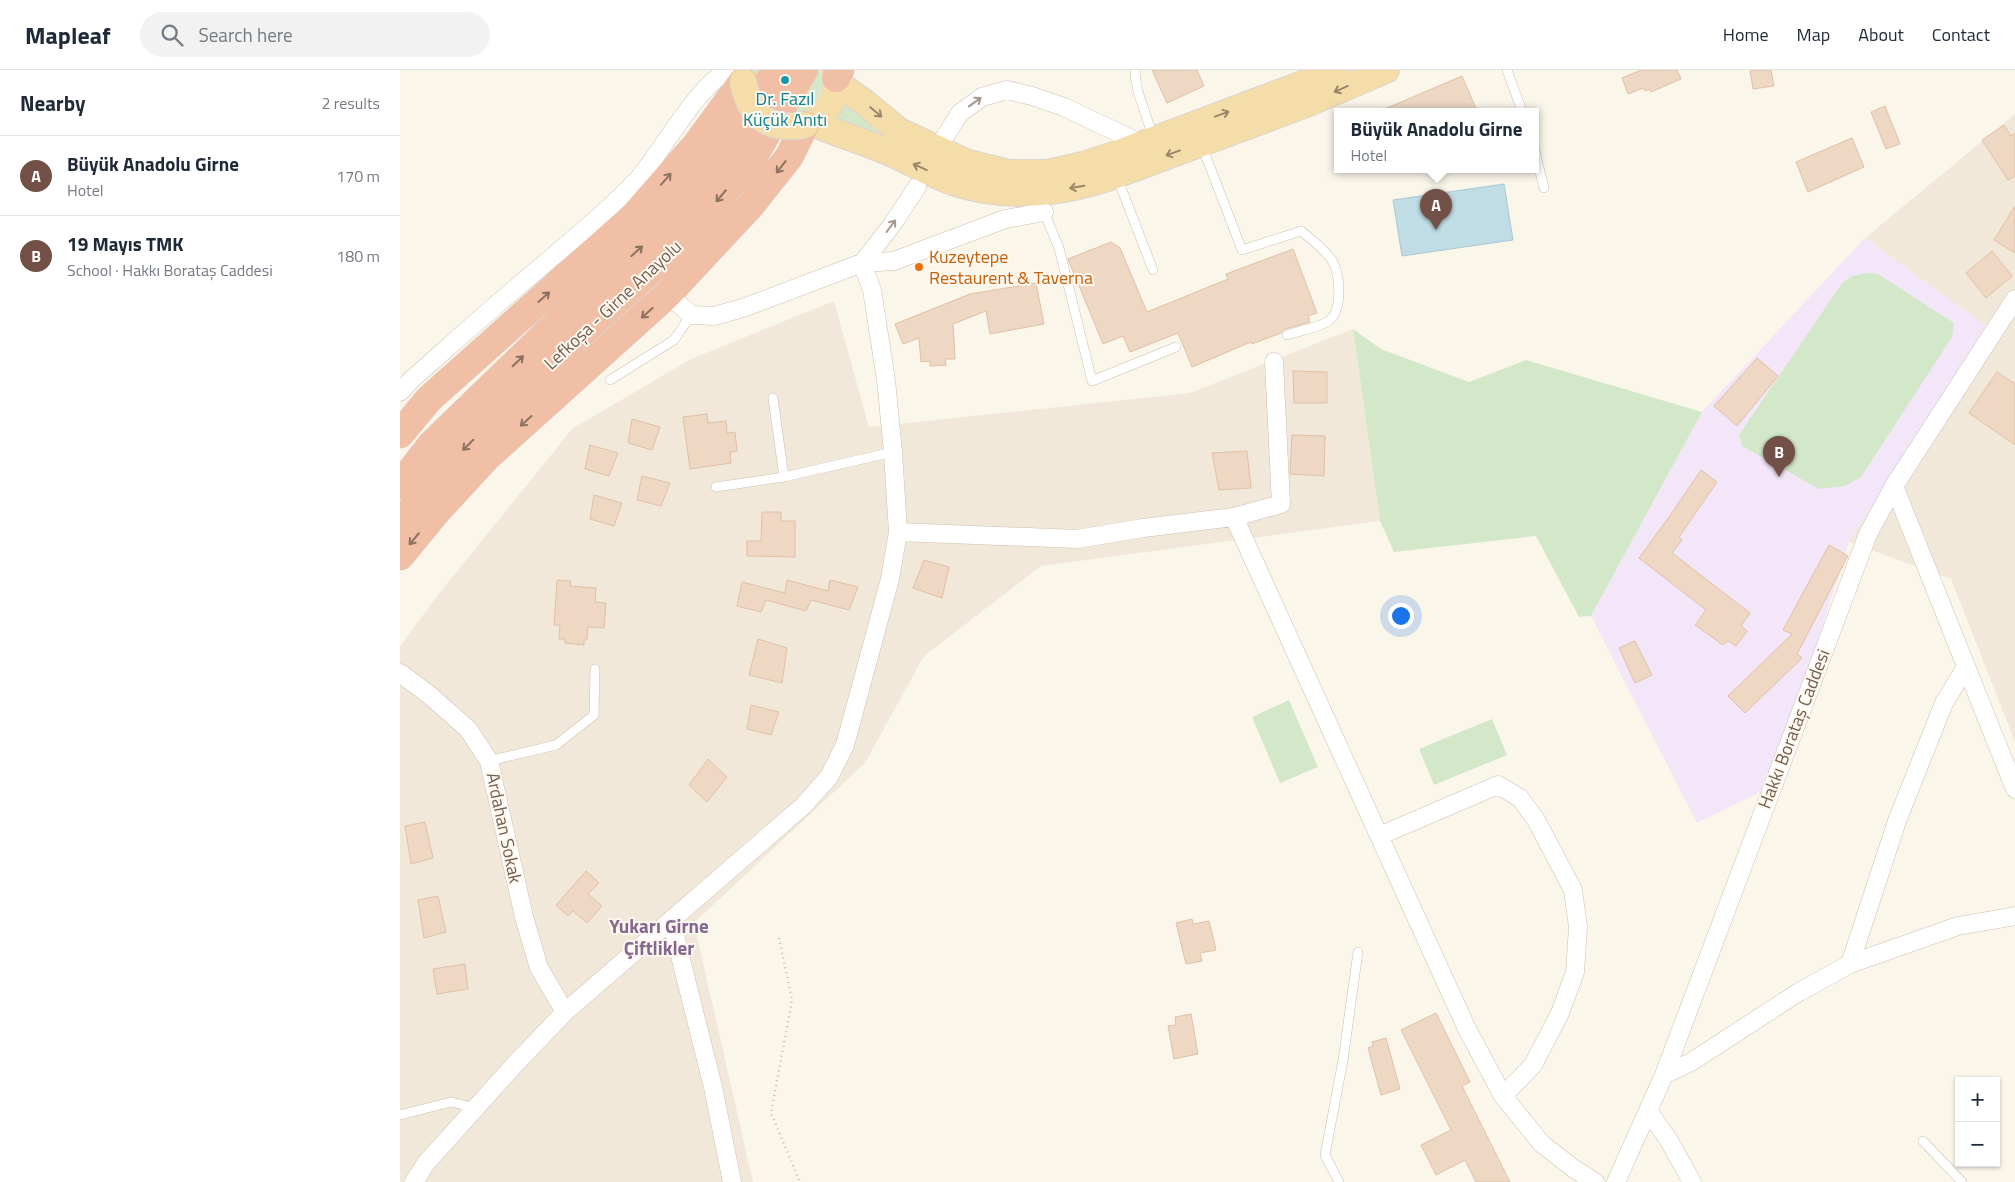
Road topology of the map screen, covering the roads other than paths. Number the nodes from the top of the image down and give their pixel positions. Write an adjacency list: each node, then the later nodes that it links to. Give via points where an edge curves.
1 (776, 70): 34 (highway, Lefkoşa - Girne Anayolu, one-way to 1, via 431,445 659,230 730,143)
2 (804, 70): 38 (highway, Lefkoşa - Girne Anayolu, one-way to 38, via 752,159 681,243 576,338 449,463)
3 (1135, 70): 13 (lane, via 1135,84 1150,126)
4 (1335, 70): 9 (main road)
5 (1386, 70): 14 (main road, one-way to 14)
6 (1507, 70): 10 (lane)
7 (739, 74): 11 (main road, bridge, via 746,98 756,113 770,124 788,128); 29 (street, via 723,73 707,88 638,178); 31 (highway, one-way to 7, via 429,399 634,216 696,145)
8 (837, 75): 11 (main road, via 833,99 825,113); 13 (main road, one-way to 13, via 899,131 965,162 1009,172 1048,173 1083,165)
9 (1297, 78): 13 (main road, one-way to 9)
10 (1521, 108)
11 (808, 124): 16 (main road, one-way to 11, via 1086,185 1047,192 1008,193 959,184 886,151); 22 (highway, one-way to 22, via 789,157 750,206)
12 (944, 138): 13 (street, one-way to 13, via 960,113 982,97 1007,90 1064,107)
13 (1147, 142)
14 (1202, 143): 16 (main road, one-way to 16); 25 (lane, via 1242,250 1301,231 1333,263 1338,282 1338,310 1329,321)
15 (1539, 167): 18 (lane)
16 (1116, 175): 21 (lane)
17 (917, 187): 20 (street, one-way to 17)
18 (1544, 188)
19 (1044, 212): 20 (street, via 1005,219 894,261); 26 (lane, via 1059,248 1092,381)
20 (862, 262): 24 (street, via 743,308 714,316); 32 (street, via 872,290)
21 (1153, 270)
22 (668, 294): 24 (street); 40 (highway, one-way to 40, via 487,457)
23 (2015, 299): 35 (street, Hakkı Borataş Caddesi)
24 (691, 315): 28 (lane, via 674,340)
25 (1287, 335)
26 (1176, 347)
27 (1274, 362): 37 (street, via 1281,504)
28 (610, 380)
29 (400, 392)
30 (773, 398): 33 (lane)
31 (400, 434)
32 (893, 452): 33 (lane); 39 (street)
33 (784, 477): 36 (lane)
34 (400, 485)
35 (1894, 486): 41 (street); 52 (street, Hakkı Borataş Caddesi, via 1868,534)
36 (716, 487)
37 (1234, 517): 39 (street, via 1077,539); 46 (street)
38 (400, 524)
39 (898, 532): 48 (street, via 890,579 845,745 829,777 802,806)
40 (400, 556)
41 (1966, 667): 45 (street); 50 (street, via 1944,703 1897,821)
42 (595, 669): 44 (lane, via 594,716 556,745)
43 (400, 674): 44 (street, Ardahan Sokak, via 468,729)
44 (489, 760): 51 (street, Ardahan Sokak, via 536,959)
45 (2015, 790)
46 (1379, 836): 53 (street, via 1467,1029); 53 (street, via 1498,785 1520,798 1536,820 1573,890 1578,927 1575,972 1560,1013 1533,1065)
47 (2015, 916): 50 (street, via 1958,926)
48 (671, 920): 51 (street); 59 (street, via 713,1088)
49 (1358, 952): 60 (lane, via 1343,1060 1325,1155)
50 (1850, 964): 52 (street, via 1799,992 1691,1062)
51 (565, 1012): 54 (street)
52 (1664, 1075): 55 (street, Hakkı Borataş Caddesi)
53 (1504, 1096): 61 (street, via 1542,1144)
54 (476, 1108): 56 (lane, via 451,1102); 58 (street, via 426,1163)
55 (1648, 1111): 62 (street, Hakkı Borataş Caddesi); 63 (street)
56 (400, 1115)
57 (1923, 1141): 64 (lane)
58 (414, 1182)
59 (732, 1182)
60 (1339, 1182)
61 (1596, 1182)
62 (1616, 1182)
63 (1692, 1182)
64 (1962, 1182)

